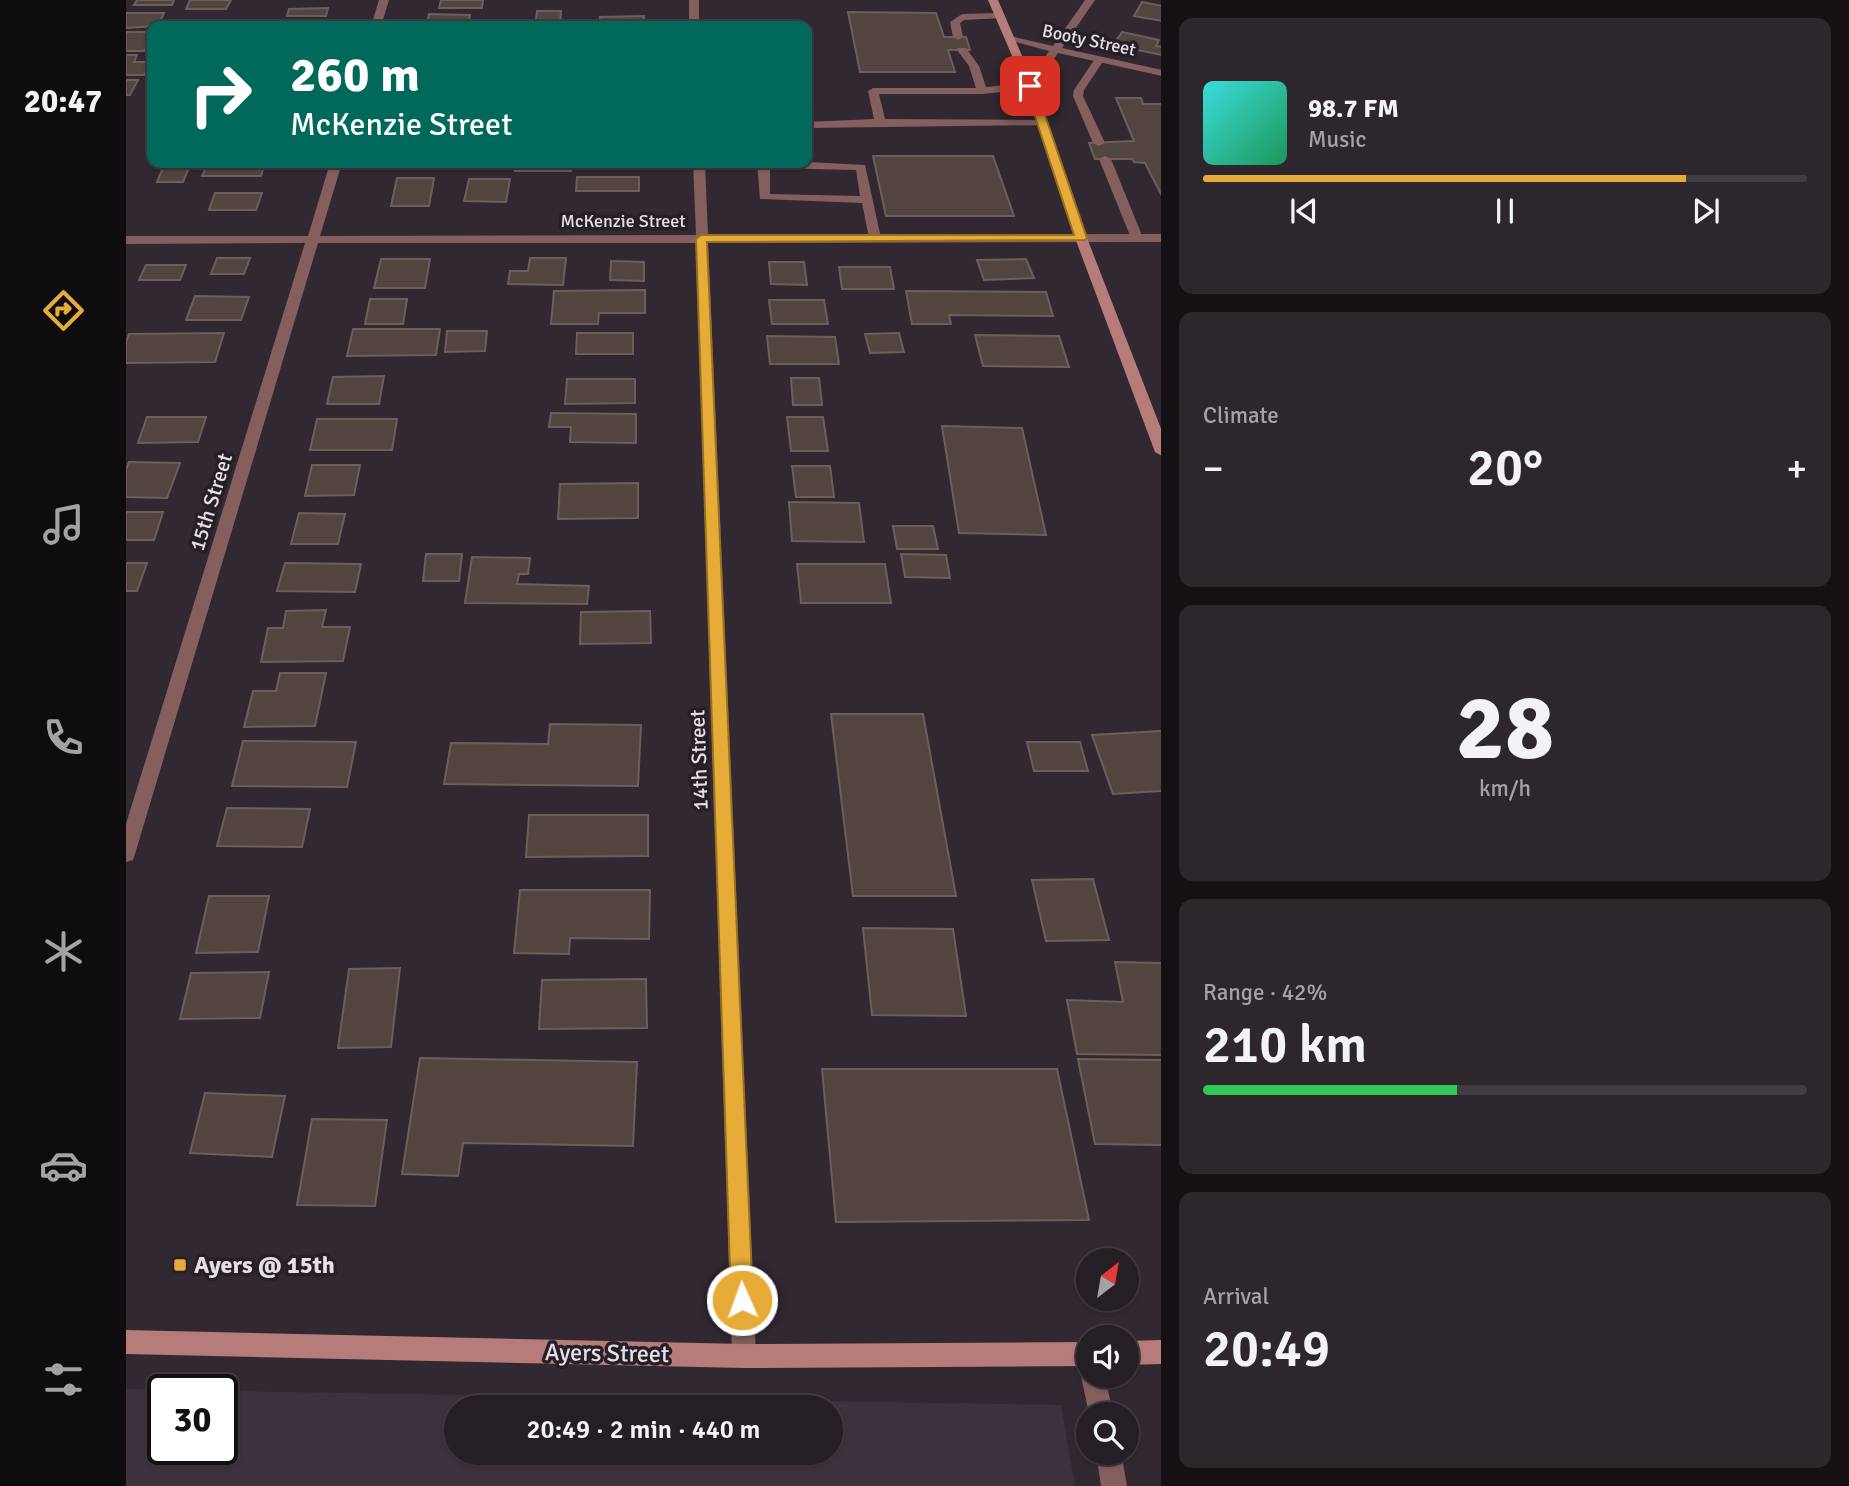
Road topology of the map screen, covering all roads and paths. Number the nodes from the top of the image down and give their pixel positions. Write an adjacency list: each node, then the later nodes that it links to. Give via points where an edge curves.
1 (384, 0): 6 (street)
2 (694, 0): 7 (street)
3 (993, 0): 5 (main road)
4 (1090, 0): 11 (street)
5 (1000, 16): 8 (street, via 962,17 955,22); 9 (main road)
6 (378, 21)
7 (694, 21)
8 (958, 37)
9 (1010, 39): 11 (street, Booty Street); 14 (main road)
10 (962, 50): 15 (street, via 974,66)
11 (1054, 51): 12 (street, Booty Street); 14 (street)
12 (1099, 60): 13 (street, Booty Street); 19 (street, via 1078,96)
13 (1161, 73)
14 (1030, 86): 15 (street); 17 (main road)
15 (982, 92): 16 (street, via 873,91)
16 (880, 122): 17 (street); 18 (street)
17 (1042, 123): 28 (main road)
18 (812, 125)
19 (1099, 143)
20 (1105, 159): 29 (street)
21 (812, 166): 25 (street, via 861,167)
22 (335, 168): 26 (street, 15th Street)
23 (699, 168): 31 (street, 14th Street)
24 (763, 168): 25 (street, via 764,197)
25 (867, 200): 27 (street)
26 (314, 238): 31 (street, McKenzie Street); 32 (street, McKenzie Street); 34 (street, 15th Street)
27 (875, 238): 28 (street, McKenzie Street); 31 (street, McKenzie Street)
28 (1081, 238): 29 (street, McKenzie Street); 33 (main road)
29 (1138, 238): 30 (street, McKenzie Street)
30 (1161, 238)
31 (701, 239): 39 (street, 14th Street)
32 (126, 240)
33 (1161, 452)
34 (126, 854)
35 (126, 1342): 39 (main road, Ayers Street)
36 (1161, 1352): 37 (main road)
37 (1139, 1353)
38 (1076, 1354): 39 (main road, Ayers Street)
39 (744, 1356)
40 (1110, 1465): 41 (street)
41 (1114, 1486)

